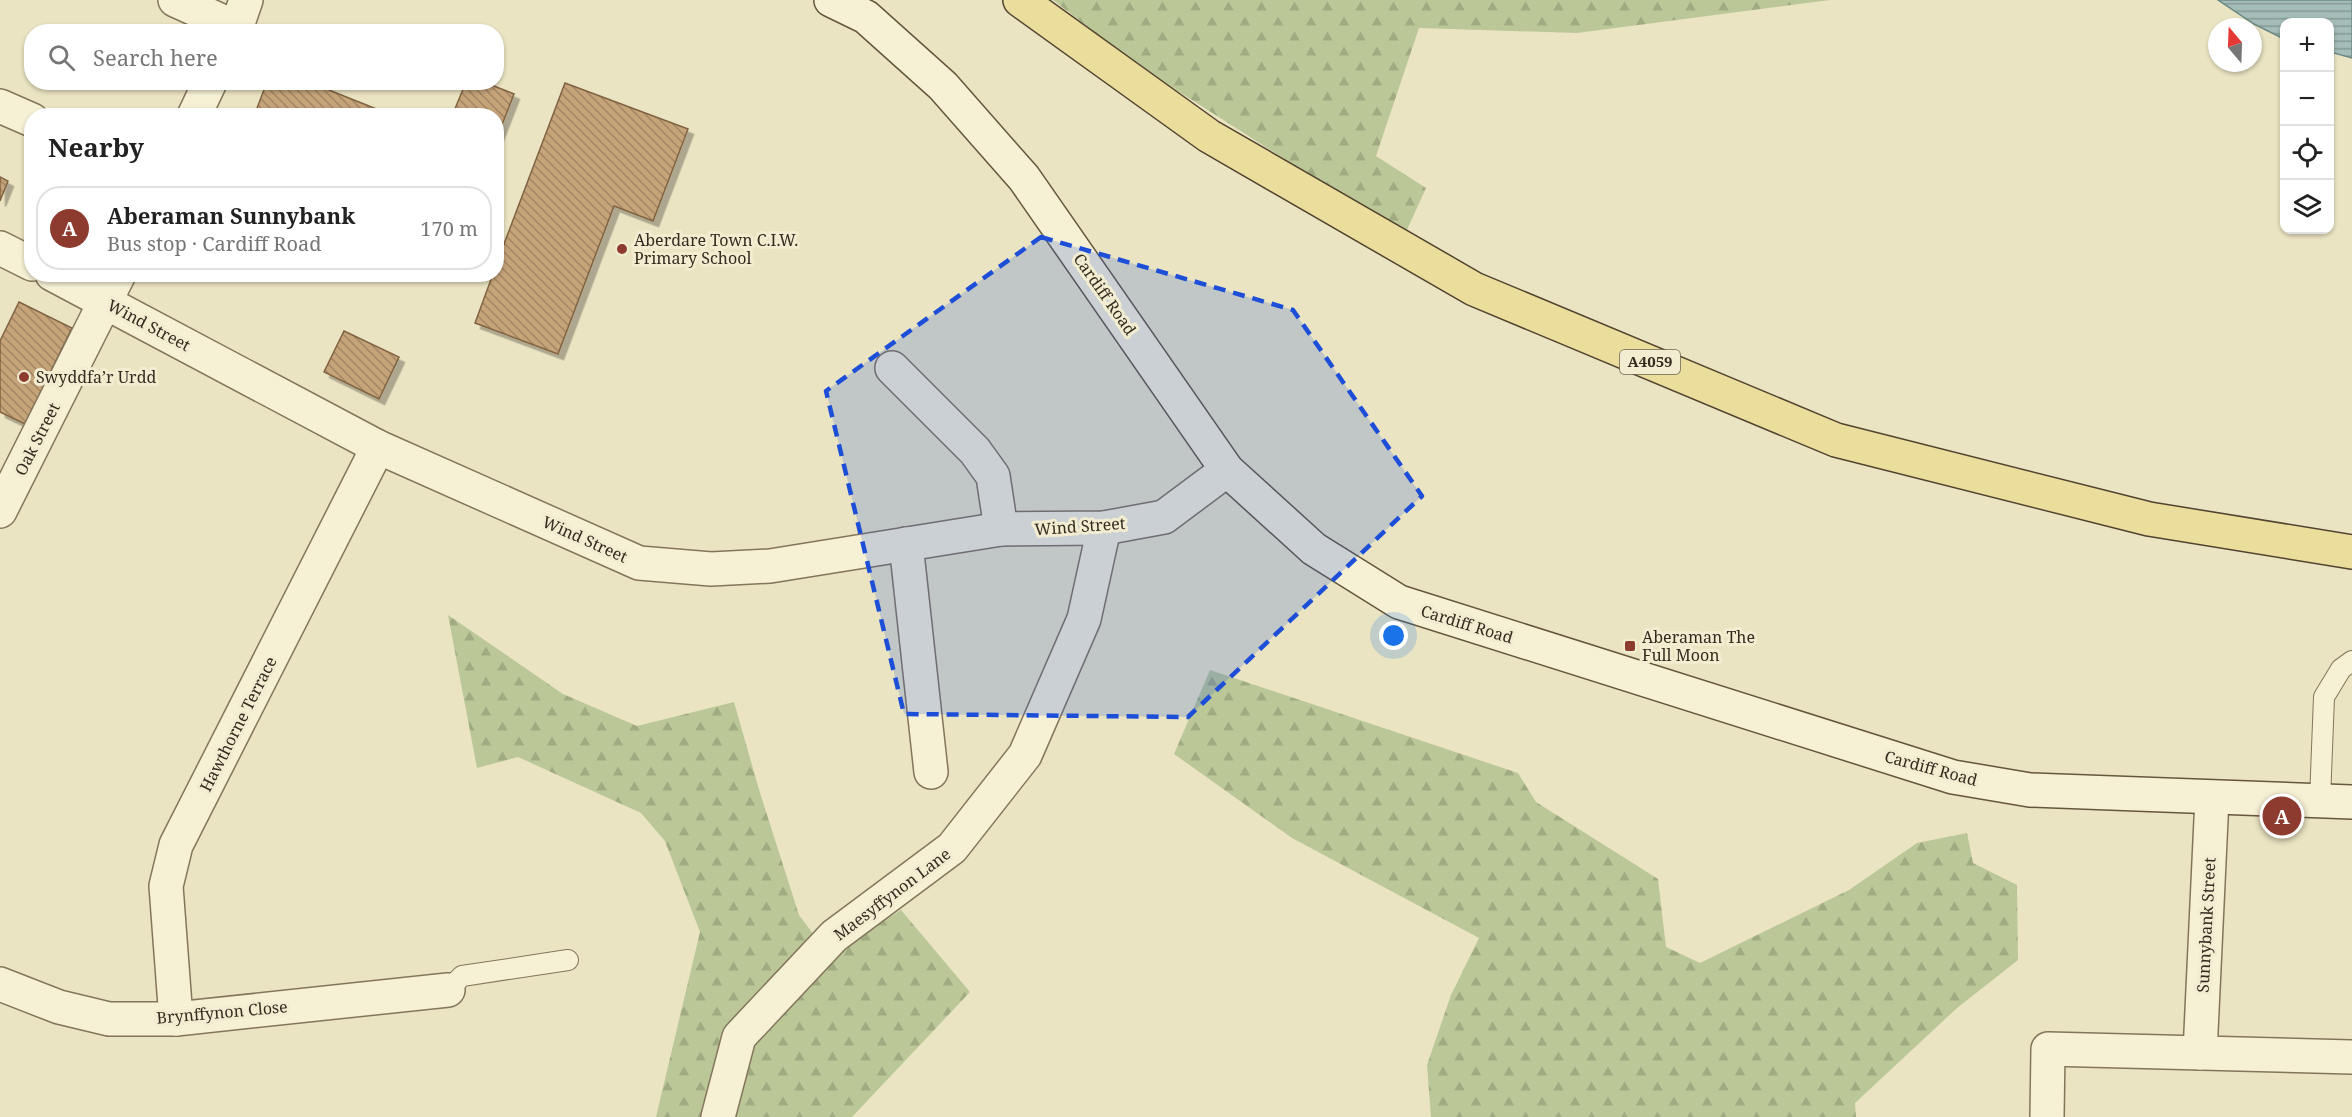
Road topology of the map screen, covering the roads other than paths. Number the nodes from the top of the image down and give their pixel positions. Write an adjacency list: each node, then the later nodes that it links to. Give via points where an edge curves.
1 (175, 0): 4 (street)
2 (831, 0): 15 (street, Cardiff Road, via 866,17 943,86 1024,178)
3 (1020, 0): 20 (main road, A4059, via 1209,136 1474,289 1825,435 2149,519)
4 (239, 20)
5 (206, 90): 7 (street)
6 (0, 106): 8 (street)
7 (198, 108)
8 (24, 116)
9 (0, 248): 10 (street)
10 (24, 260)
11 (87, 282): 12 (street, Wind Street)
12 (113, 288): 14 (street, Wind Street); 16 (street, Oak Street)
13 (892, 368): 18 (street, via 975,452 993,476)
14 (378, 447): 19 (street, Wind Street, via 639,563 711,568 770,566); 28 (street, Hawthorne Terrace, via 176,845 166,886)
15 (1227, 470): 17 (street, Wind Street, via 1164,517); 23 (street, Cardiff Road, via 1314,549 1399,602 1953,777 2030,790)
16 (0, 511)
17 (1104, 528): 18 (street, Wind Street); 31 (street, Maesyffynon Lane, via 1084,619 1025,755 952,848 834,936 739,1037)
18 (1001, 529): 19 (street, Wind Street)
19 (906, 544): 22 (street)
20 (2352, 552)
21 (2352, 661): 24 (lane, via 2341,669 2324,697)
22 (931, 772)
23 (2212, 798): 24 (street, Cardiff Road); 29 (street, Sunnybank Street)
24 (2336, 801)
25 (568, 960): 27 (lane, via 462,976)
26 (0, 984): 28 (street, Brynffynon Close, via 59,1007 109,1018)
27 (448, 990): 28 (street, Brynffynon Close)
28 (176, 1019)
29 (2200, 1053): 30 (street); 32 (street, via 2048,1049)
30 (2352, 1057)
31 (718, 1117)
32 (2047, 1117)

